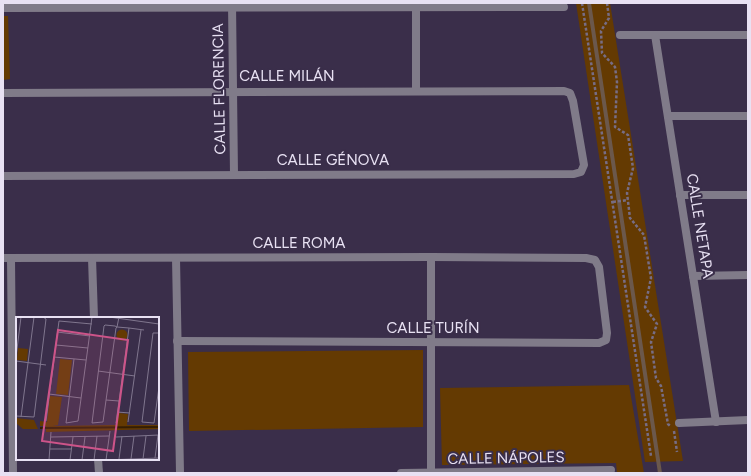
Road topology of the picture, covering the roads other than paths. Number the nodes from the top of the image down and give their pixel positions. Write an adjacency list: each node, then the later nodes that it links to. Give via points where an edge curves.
1 (232, 5): 3 (street); 5 (street); 10 (street, CALLE FLORENCIA)
2 (485, 5): 3 (street); 4 (street)
3 (416, 7): 9 (street)
4 (564, 7)
5 (3, 8)
6 (620, 35): 7 (street)
7 (655, 35): 8 (street); 13 (street, CALLE NETAPA)
8 (748, 35)
9 (416, 90): 10 (street, CALLE MILÁN); 12 (street, CALLE MILÁN)
10 (234, 91): 11 (street, CALLE MILÁN); 15 (street, CALLE FLORENCIA)
11 (3, 92)
12 (570, 93): 15 (street, CALLE GÉNOVA, via 584,165 581,172 574,174)
13 (668, 116): 14 (street); 17 (street, CALLE NETAPA)
14 (748, 116)
15 (234, 175): 16 (street, CALLE GÉNOVA)
16 (3, 176)
17 (680, 195): 18 (street); 25 (street, CALLE NETAPA)
18 (748, 195)
19 (431, 257): 22 (street, CALLE ROMA); 23 (street, CALLE ROMA); 28 (street)
20 (7, 258): 21 (street, CALLE ROMA); 34 (street)
21 (92, 258): 22 (street, CALLE ROMA); 26 (street)
22 (176, 258): 27 (street)
23 (595, 260): 28 (street, CALLE TURÍN, via 599,267 606,340 599,343)
24 (748, 275): 25 (street)
25 (693, 276): 30 (street, CALLE NETAPA)
26 (94, 317)
27 (177, 341): 28 (street, CALLE TURÍN); 36 (street)
28 (431, 341): 38 (street)
29 (748, 420): 30 (street)
30 (716, 422): 31 (street)
31 (679, 424)
32 (98, 460): 35 (street)
33 (611, 470): 38 (street, CALLE NÁPOLES)
34 (13, 473)
35 (99, 473)
36 (180, 473)
37 (401, 473): 38 (street, CALLE NÁPOLES)
38 (431, 473)

